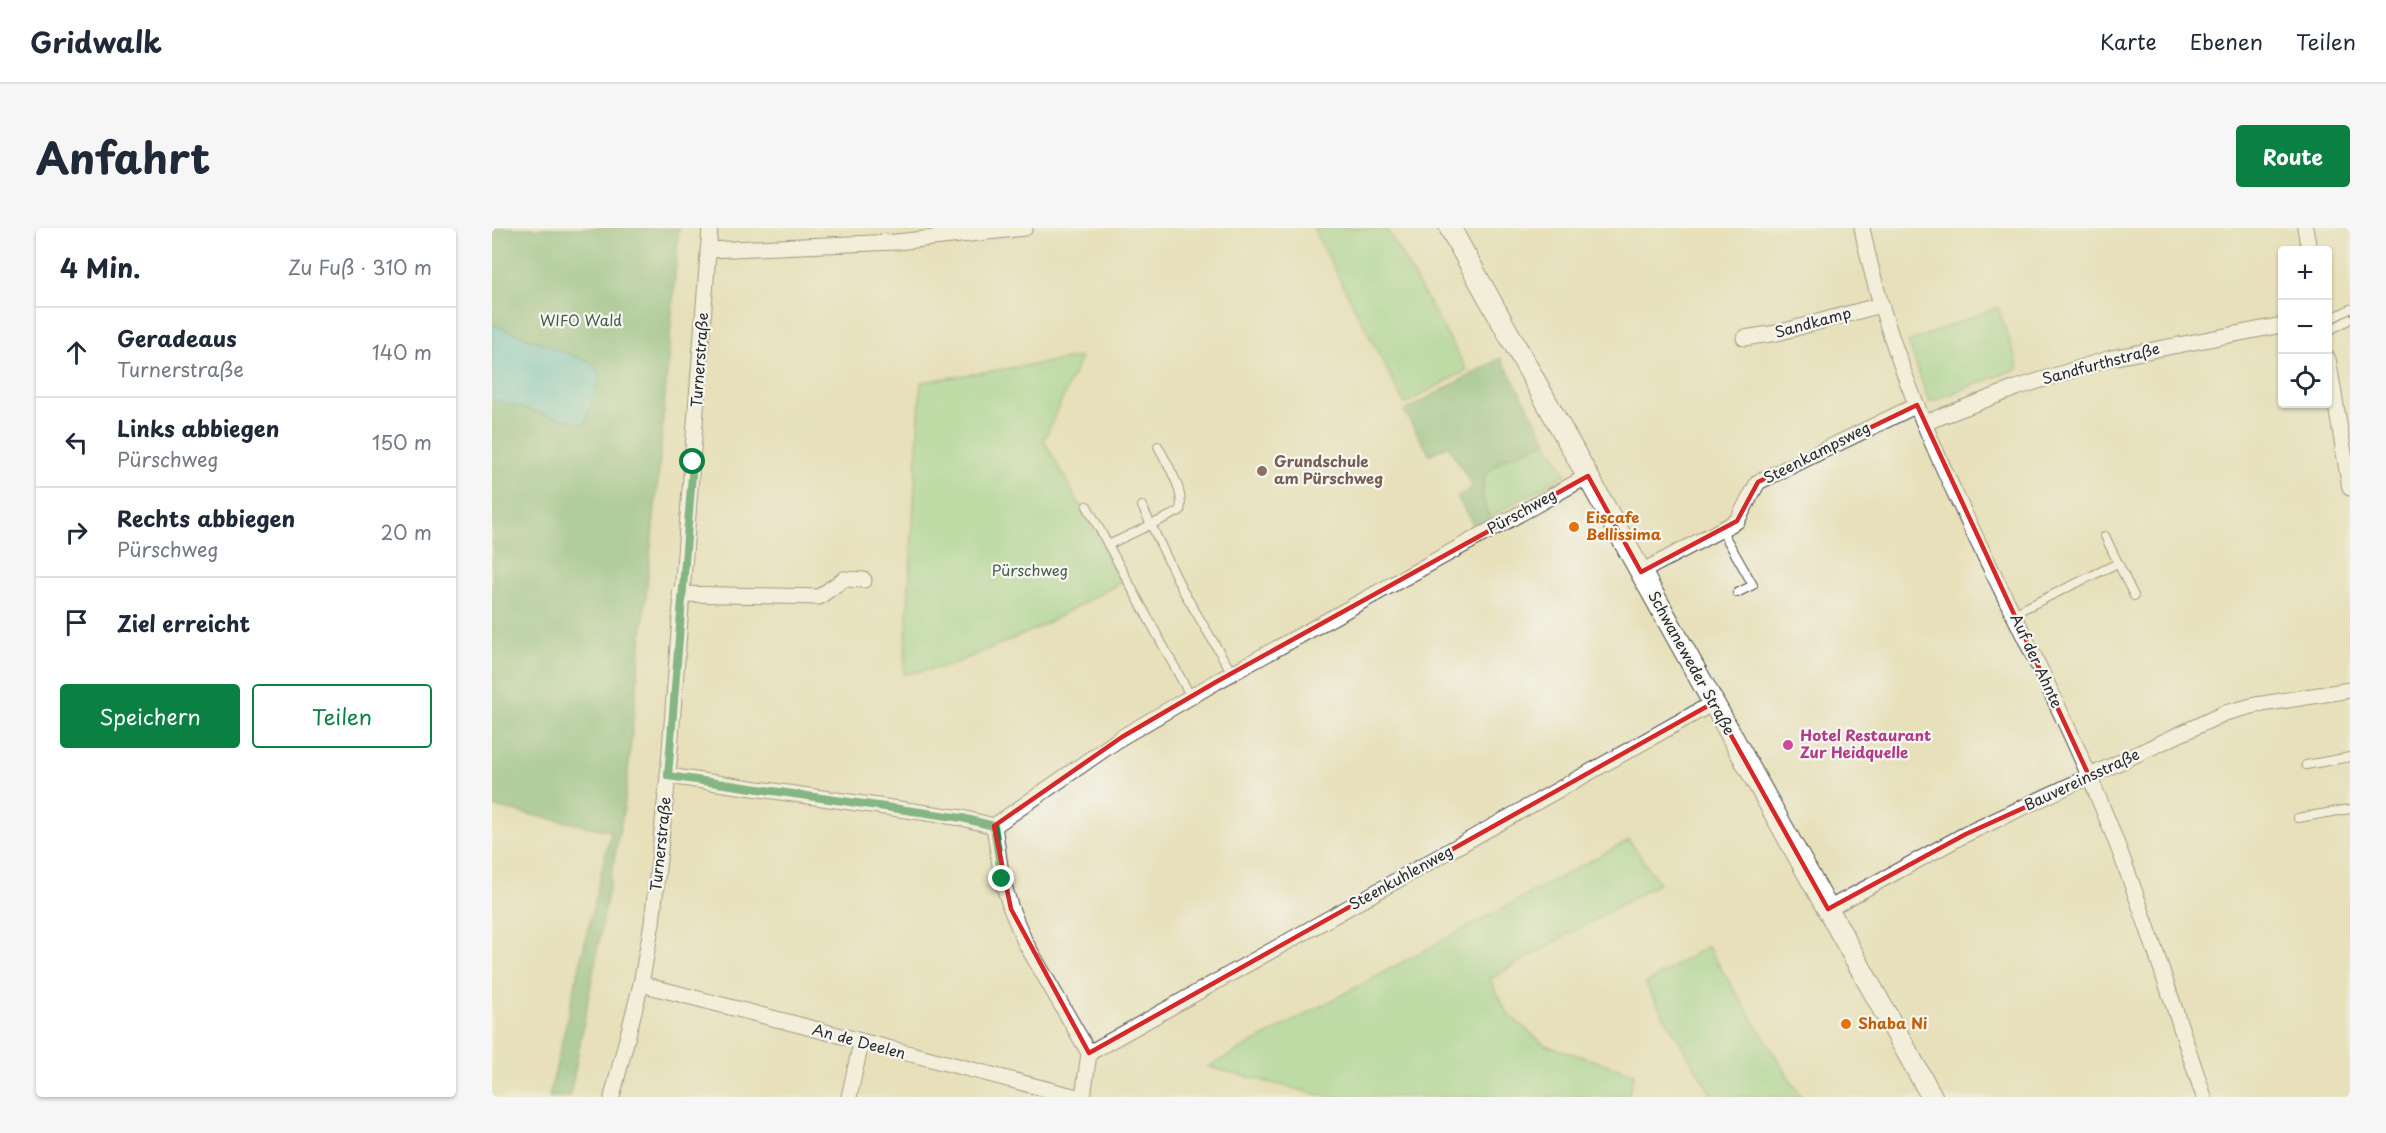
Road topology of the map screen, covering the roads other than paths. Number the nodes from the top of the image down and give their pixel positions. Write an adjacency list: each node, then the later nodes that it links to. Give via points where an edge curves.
1 (710, 228): 7 (street, Turnerstraße)
2 (1025, 228): 7 (street, via 896,242)
3 (1450, 228): 19 (main road, Schwaneweder Straße)
4 (1862, 228): 8 (street, Auf der Ahnte)
5 (2305, 228): 6 (street)
6 (2308, 246)
7 (709, 250): 31 (street, Turnerstraße)
8 (1881, 305): 14 (street, Sandkamp); 16 (street, Auf der Ahnte)
9 (2350, 309): 10 (lane)
10 (2332, 318)
11 (2350, 319): 13 (lane)
12 (2278, 326): 17 (street, Sandfurthstraße, via 2111,358)
13 (2332, 329)
14 (1744, 338)
15 (2332, 382): 20 (street)
16 (1917, 405): 17 (street, Auf der Ahnte); 24 (street, Steenkampsweg, via 1758,483 1737,521)
17 (1924, 423): 33 (street, Auf der Ahnte)
18 (1158, 446): 23 (lane, via 1182,504 1180,511)
19 (1588, 476): 28 (main road, Schwaneweder Straße); 34 (street, Pürschweg)
20 (2350, 488)
21 (1087, 506): 26 (lane)
22 (1142, 506): 23 (lane)
23 (1153, 526): 26 (lane); 34 (lane, via 1182,589)
24 (1722, 531): 28 (street, Steenkampsweg); 30 (lane, via 1753,585)
25 (2105, 536): 27 (lane)
26 (1108, 545): 36 (lane)
27 (2118, 563): 32 (lane); 33 (lane)
28 (1641, 572): 37 (main road, Schwaneweder Straße)
29 (864, 580): 31 (street, via 844,579 819,597)
30 (1737, 593)
31 (680, 594): 40 (street, Turnerstraße)
32 (2134, 596)
33 (2013, 614): 41 (street, Auf der Ahnte)
34 (1232, 673): 36 (street, Pürschweg)
35 (2350, 690): 41 (street, Bauvereinsstraße, via 2225,713)
36 (1191, 697): 44 (street, Pürschweg, via 1122,737)
37 (1713, 703): 45 (main road, Schwaneweder Straße); 48 (street, Steenkuhlenweg)
38 (2350, 757): 39 (lane)
39 (2306, 765)
40 (668, 776): 44 (street, via 962,818); 46 (street, Turnerstraße, via 652,923)
41 (2090, 778): 45 (street, Bauvereinsstraße, via 1966,834); 54 (street, Auf der Ahnte, via 2133,887)
42 (2350, 809): 43 (lane)
43 (2298, 818)
44 (994, 826): 48 (street, via 1011,909 1025,942)
45 (1828, 909): 53 (main road, Schwaneweder Straße)
46 (641, 984): 47 (street, An de Deelen); 49 (street, Turnerstraße)
47 (861, 1043): 50 (street); 51 (street, An de Deelen)
48 (1089, 1053): 52 (street)
49 (612, 1097)
50 (849, 1097)
51 (1077, 1097)
52 (1083, 1097)
53 (1932, 1097)
54 (2204, 1097)

